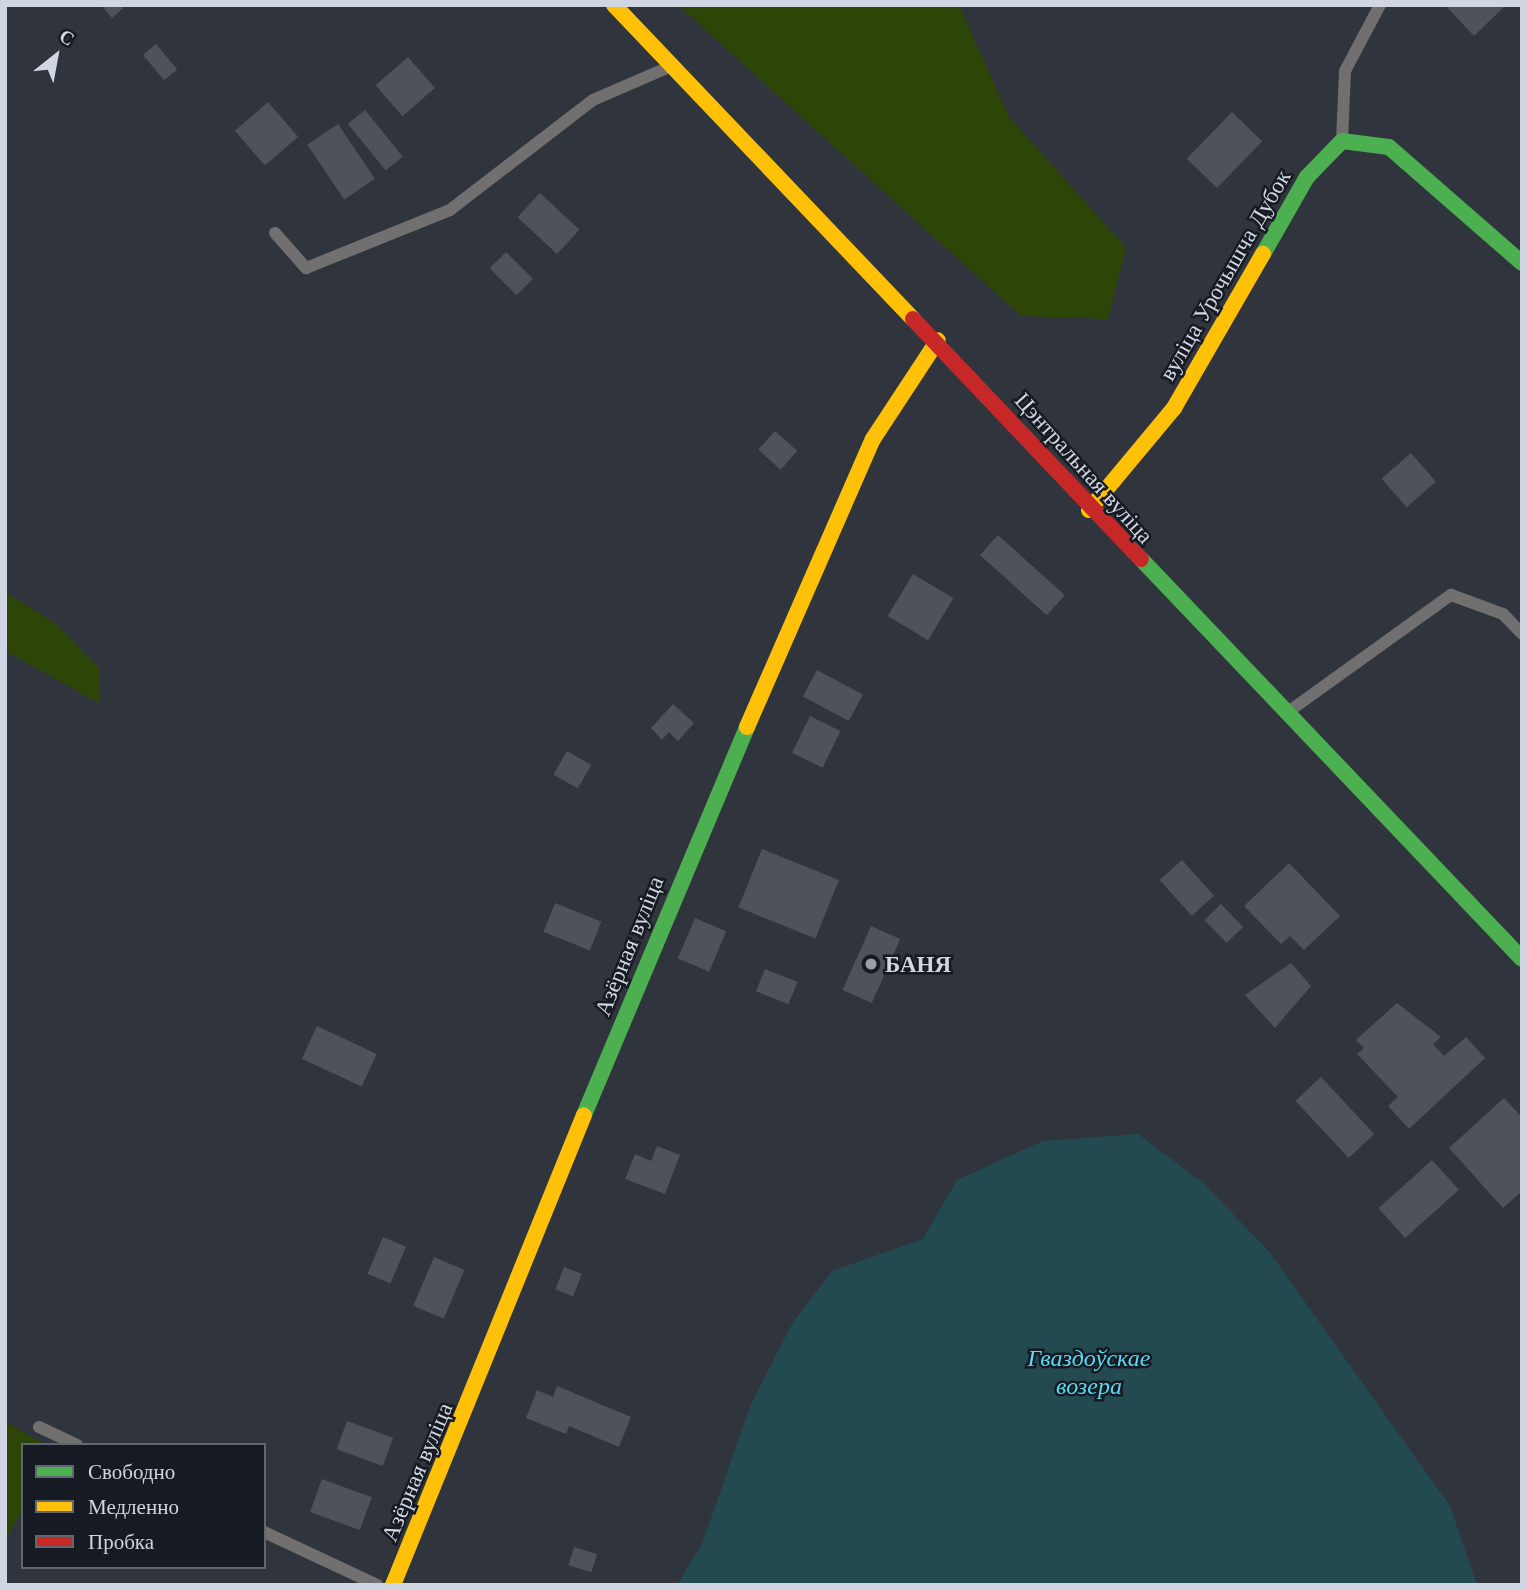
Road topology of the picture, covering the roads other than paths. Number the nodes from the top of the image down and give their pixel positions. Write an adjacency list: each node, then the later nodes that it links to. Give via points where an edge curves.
1 (614, 5): 3 (street, Цэнтральная вуліца)
2 (1380, 5): 4 (lane, via 1346,71)
3 (672, 65): 5 (lane, via 593,100 450,210 306,268); 7 (street, Цэнтральная вуліца)
4 (1342, 141): 6 (street, via 1389,147); 8 (street, вуліца Урочышча Дубок, via 1307,177 1174,408)
5 (275, 233)
6 (1522, 263)
7 (938, 340): 8 (street, Цэнтральная вуліца); 16 (street, Азёрная вуліца, via 873,439 656,937)
8 (1089, 510): 10 (street, Цэнтральная вуліца)
9 (1522, 634): 10 (lane, via 1503,614 1451,595)
10 (1285, 714): 11 (street, Цэнтральная вуліца)
11 (1522, 959)
12 (39, 1427): 13 (lane)
13 (73, 1443)
14 (266, 1533): 15 (lane)
15 (377, 1585)
16 (393, 1585)

